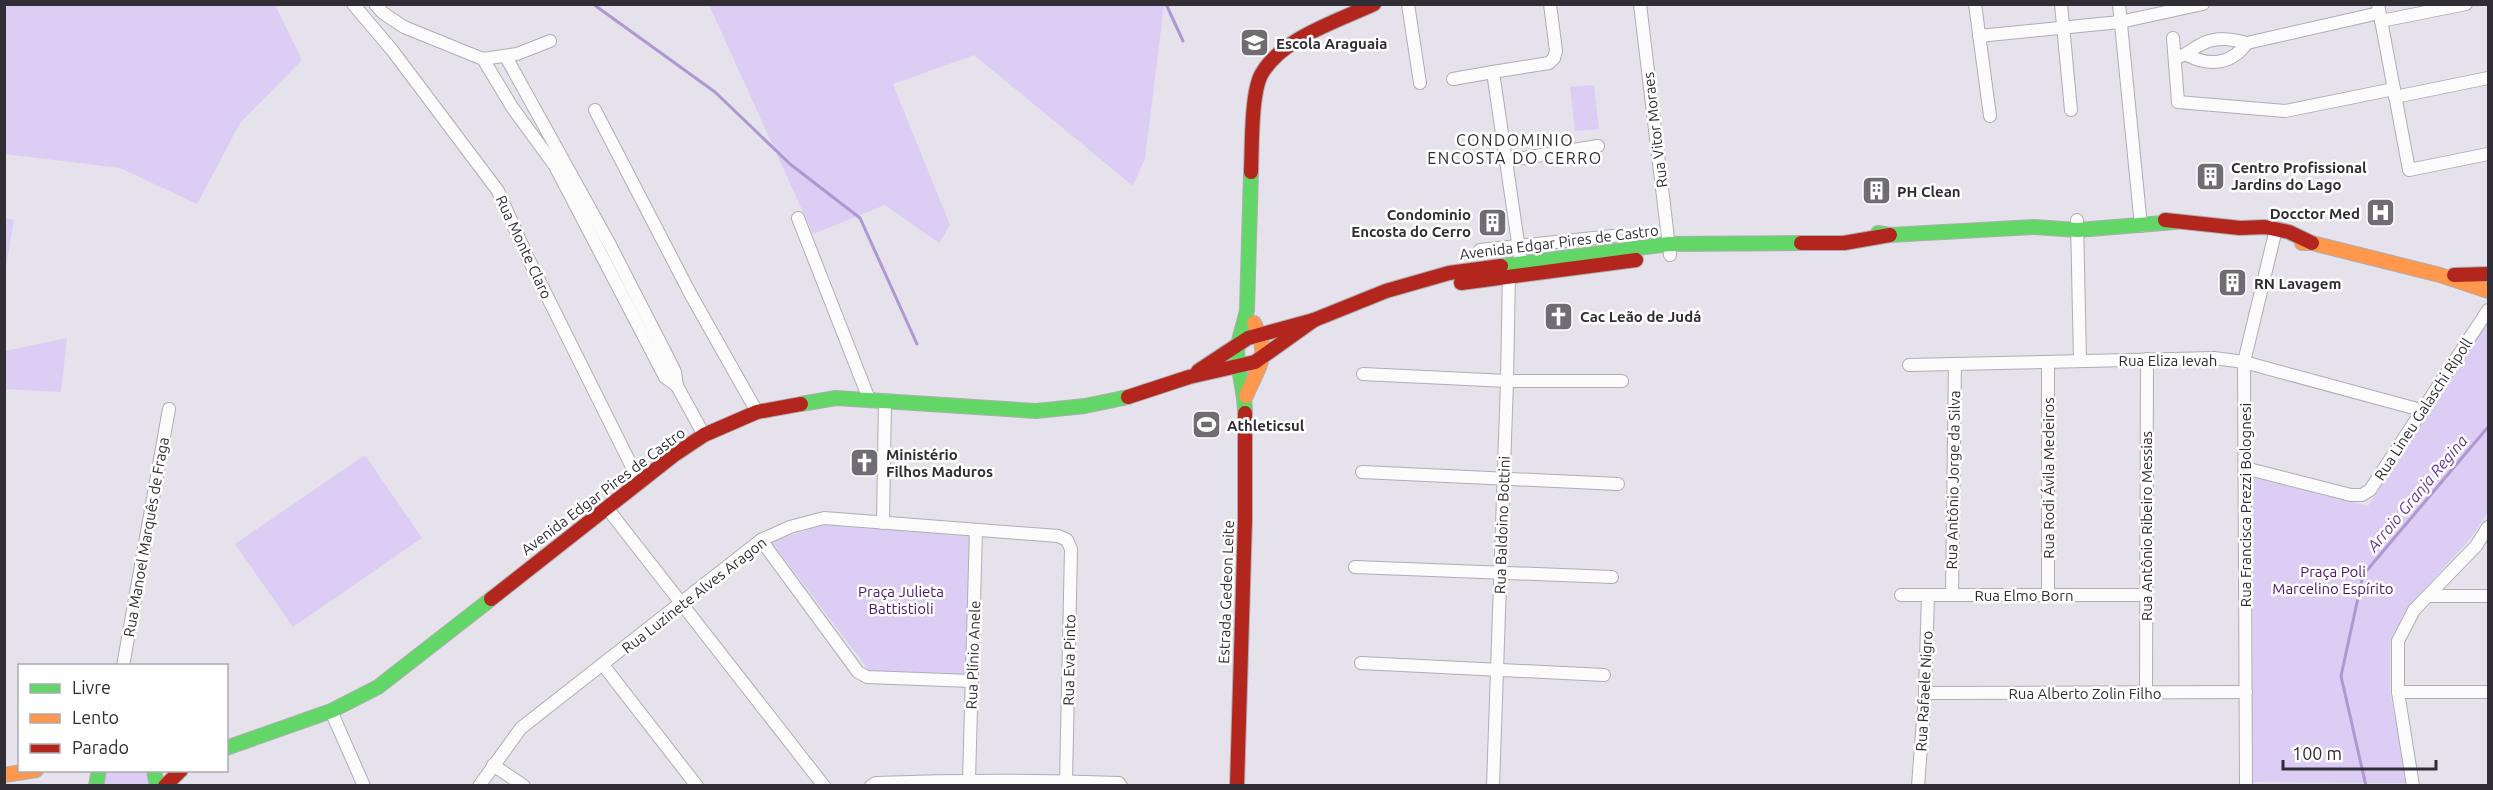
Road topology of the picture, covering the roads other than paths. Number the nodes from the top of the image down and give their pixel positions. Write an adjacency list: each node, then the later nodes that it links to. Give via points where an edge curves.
1 (353, 4): 75 (street, Rua Monte Claro, via 498,191)
2 (375, 4): 21 (street, via 382,14 404,27)
3 (1374, 4): 47 (main road, Estrada Gedeon Leite, via 1297,40 1276,55 1260,76 1253,114)
4 (1408, 4): 25 (street)
5 (1550, 4): 22 (street, via 1554,58 1549,63)
6 (1640, 4): 41 (street, Rua Vitor Moraes)
7 (1975, 4): 15 (street)
8 (2061, 4): 14 (street)
9 (2119, 4): 13 (street)
10 (2203, 4): 13 (street)
11 (2466, 4): 12 (street)
12 (2379, 13): 18 (street); 26 (street)
13 (2120, 22): 14 (street); 34 (street)
14 (2063, 28): 15 (street); 28 (street)
15 (1979, 36): 29 (street)
16 (2173, 38): 20 (street)
17 (550, 40): 19 (street)
18 (2247, 43): 20 (street, via 2215,39); 20 (street, via 2231,59 2216,63)
19 (506, 57): 21 (street); 38 (street)
20 (2181, 57): 26 (street, via 2178,102 2285,111)
21 (483, 59): 40 (street, via 555,166)
22 (1493, 72): 24 (street); 32 (street, Rua Baldoino Bottini)
23 (2488, 78): 26 (street)
24 (1453, 79)
25 (1420, 83)
26 (2395, 93): 31 (street, via 2409,171)
27 (595, 110): 70 (street)
28 (2071, 110)
29 (1990, 116)
30 (1598, 146): 32 (street)
31 (2488, 154)
32 (1505, 161): 39 (street, Rua Baldoino Bottini)
33 (798, 218): 65 (street)
34 (2141, 221): 35 (main road, Avenida Edgar Pires de Castro); 36 (main road, Avenida Edgar Pires de Castro)
35 (2077, 225): 41 (main road, Avenida Edgar Pires de Castro, via 1890,235 1862,243 1814,239); 54 (street)
36 (2275, 234): 45 (main road, Avenida Edgar Pires de Castro); 56 (street, Rua Francisca Prezzi Bolognesi)
37 (1613, 236): 39 (street)
38 (609, 243): 40 (street); 64 (street, via 675,372)
39 (1519, 245): 42 (street); 43 (street, Rua Baldoino Bottini)
40 (597, 248): 64 (street, via 665,376)
41 (1670, 249): 43 (main road, Avenida Edgar Pires de Castro); 43 (main road, Avenida Edgar Pires de Castro, via 1573,270)
42 (1480, 250)
43 (1513, 268): 49 (main road, Avenida Edgar Pires de Castro, via 1452,284 1423,282 1386,291); 62 (street, Rua Baldoino Bottini)
44 (2488, 274): 45 (main road, Avenida Edgar Pires de Castro)
45 (2440, 275): 46 (main road, Avenida Edgar Pires de Castro)
46 (2488, 291)
47 (1247, 310): 50 (main road); 51 (main road, Estrada Gedeon Leite)
48 (2488, 310): 69 (street, Rua Lineu Galaschi Ripoll)
49 (1314, 320): 50 (main road, Avenida Edgar Pires de Castro); 52 (main road, Avenida Edgar Pires de Castro)
50 (1260, 333): 51 (main road, Avenida Edgar Pires de Castro); 52 (main road)
51 (1239, 343): 58 (main road, Estrada Gedeon Leite); 61 (main road, Avenida Edgar Pires de Castro)
52 (1264, 358): 58 (main road, Avenida Edgar Pires de Castro); 66 (main road, Estrada Gedeon Leite)
53 (2147, 359): 54 (street, Rua Eliza Ievah); 56 (street, Rua Eliza Ievah, via 2214,358); 87 (street, Rua Antônio Ribeiro Messias)
54 (2080, 361): 55 (street, Rua Eliza Ievah)
55 (2048, 362): 57 (street, Rua Eliza Ievah); 86 (street, Rua Rodi Ávila Medeiros)
56 (2244, 362): 69 (street, Rua Eliza Ievah); 72 (street, Rua Francisca Prezzi Bolognesi)
57 (1955, 364): 59 (street, Rua Eliza Ievah); 90 (street, Rua Antônio Jorge da Silva)
58 (1240, 365): 61 (main road, Avenida Edgar Pires de Castro); 66 (main road, Estrada Gedeon Leite)
59 (1909, 365)
60 (1363, 374): 62 (street)
61 (1189, 377): 67 (main road, Avenida Edgar Pires de Castro, via 1131,396 1036,411)
62 (1508, 381): 63 (street); 74 (street, Rua Baldoino Bottini)
63 (1622, 381)
64 (677, 386): 71 (street)
65 (869, 399): 67 (main road, Avenida Edgar Pires de Castro); 70 (main road, Avenida Edgar Pires de Castro, via 836,398)
66 (1245, 399): 123 (main road, Estrada Gedeon Leite)
67 (885, 400): 78 (street)
68 (169, 409): 95 (street, Rua Manoel Marquês de Fraga)
69 (2421, 410): 72 (street, Rua Lineu Galaschi Ripoll, via 2370,490 2362,495)
70 (757, 412): 71 (main road, Avenida Edgar Pires de Castro)
71 (704, 435): 75 (main road, Avenida Edgar Pires de Castro)
72 (2245, 468): 100 (street, Rua Francisca Prezzi Bolognesi)
73 (1362, 472): 74 (street)
74 (1504, 479): 76 (street); 84 (street, Rua Baldoino Bottini)
75 (640, 483): 77 (main road, Avenida Edgar Pires de Castro)
76 (1618, 484)
77 (607, 508): 93 (street); 105 (main road, Avenida Edgar Pires de Castro, via 378,687)
78 (883, 523): 80 (street, Rua Luzinete Alves Aragon); 81 (street, Rua Luzinete Alves Aragon, via 824,518 790,526)
79 (2488, 526): 91 (street, via 2476,546)
80 (976, 530): 82 (street, Rua Luzinete Alves Aragon); 99 (street, Rua Plínio Anele)
81 (761, 540): 93 (street, Rua Luzinete Alves Aragon); 99 (street, via 858,672 867,677)
82 (1067, 540): 114 (street, Rua Eva Pinto, via 1071,549)
83 (1355, 567): 84 (street)
84 (1501, 574): 85 (street); 97 (street, Rua Baldoino Bottini)
85 (1612, 577)
86 (2048, 595): 87 (street, Rua Elmo Born); 90 (street, Rua Elmo Born)
87 (2146, 595): 104 (street, Rua Antônio Ribeiro Messias)
88 (1901, 596): 89 (street, Rua Elmo Born)
89 (1928, 596): 90 (street, Rua Elmo Born); 103 (street, Rua Rafaele Nigro)
90 (1952, 596)
91 (2428, 596): 92 (street); 101 (street, via 2414,610 2398,641)
92 (2488, 596)
93 (682, 603): 96 (street, Rua Luzinete Alves Aragon); 120 (street)
94 (1361, 663): 97 (street)
95 (123, 664)
96 (603, 665): 109 (street, Rua Luzinete Alves Aragon, via 521,728); 119 (street)
97 (1497, 670): 98 (street); 124 (street, Rua Baldoino Bottini)
98 (1604, 675)
99 (972, 681): 113 (street, Rua Plínio Anele)
100 (2246, 692): 104 (street, Rua Alberto Zolin Filho); 126 (street, Rua Francisca Prezzi Bolognesi)
101 (2397, 692): 102 (street); 127 (street)
102 (2488, 692)
103 (1925, 693): 104 (street, Rua Alberto Zolin Filho); 125 (street, Rua Rafaele Nigro)
104 (2146, 693)
105 (331, 711): 106 (main road, Avenida Edgar Pires de Castro); 116 (street)
106 (289, 725): 107 (main road, Avenida Edgar Pires de Castro); 108 (main road, Avenida Edgar Pires de Castro)
107 (228, 735)
108 (228, 747)
109 (493, 765): 117 (street, Rua Luzinete Alves Aragon); 118 (street)
110 (28, 772): 112 (main road)
111 (180, 772): 115 (main road)
112 (4, 775)
113 (969, 780): 114 (street); 121 (street)
114 (1066, 781): 122 (street)
115 (165, 786)
116 (364, 786)
117 (479, 786)
118 (524, 786)
119 (697, 786)
120 (824, 786)
121 (871, 786)
122 (1121, 786)
123 (1237, 786)
124 (1493, 786)
125 (1918, 786)
126 (2246, 786)
127 (2413, 786)

